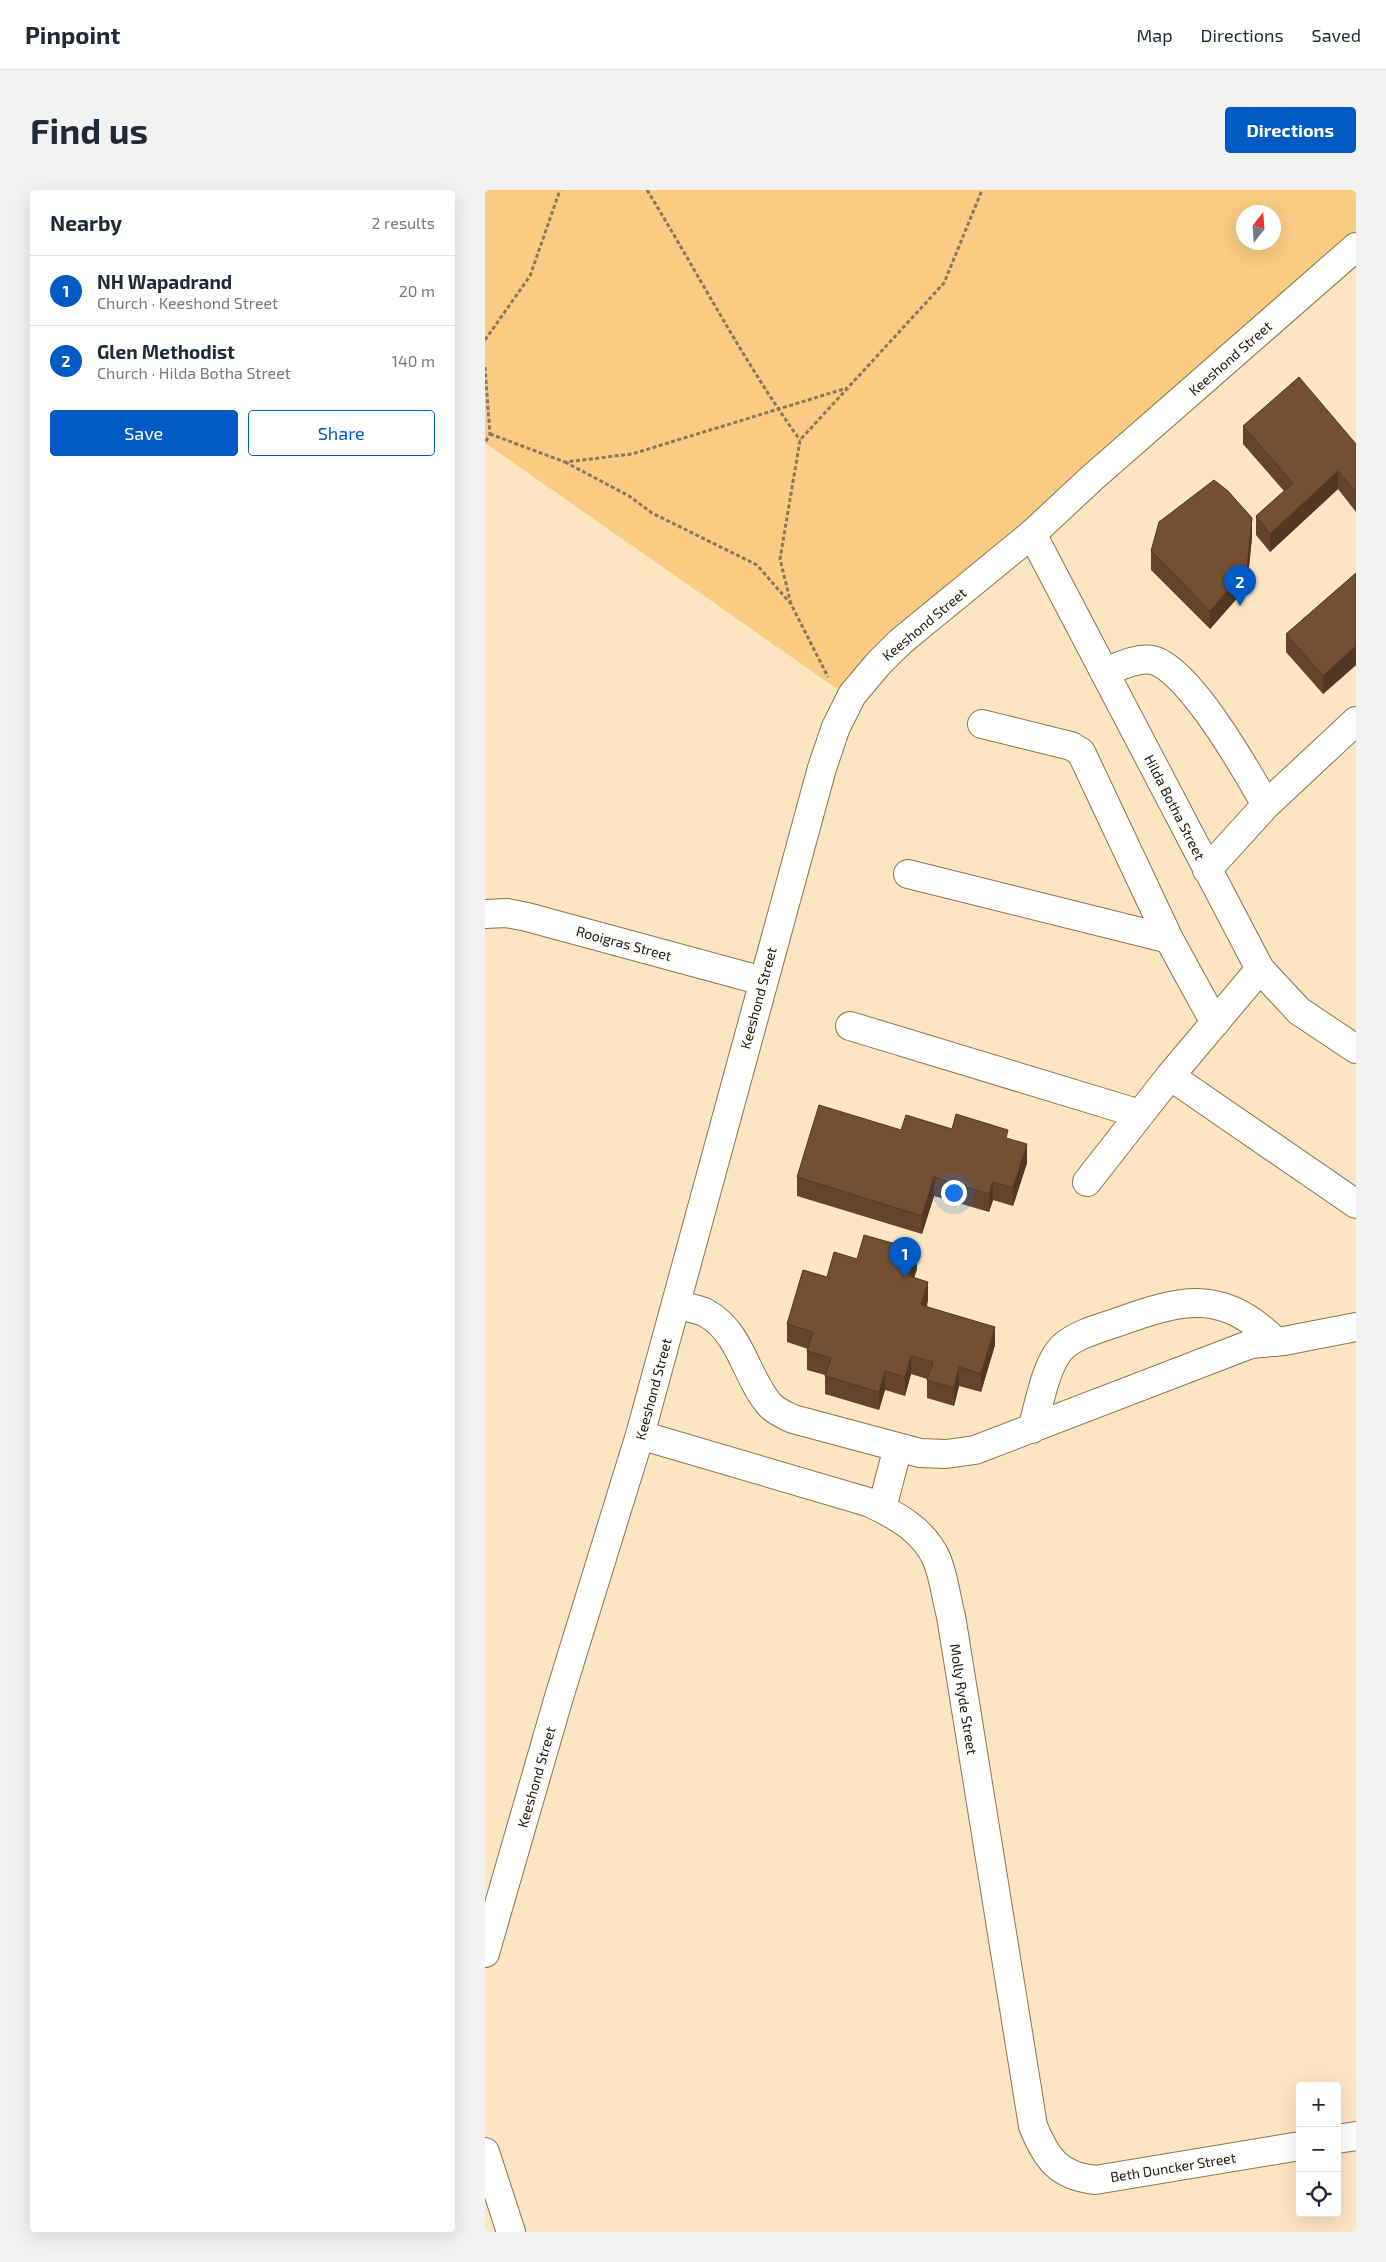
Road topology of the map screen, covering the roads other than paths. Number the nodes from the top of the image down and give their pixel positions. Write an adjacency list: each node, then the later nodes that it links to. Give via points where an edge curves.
1 (1356, 247): 2 (street, Keeshond Street)
2 (1032, 534): 3 (street, Hilda Botha Street); 12 (street, Keeshond Street, via 900,642 849,700 831,738)
3 (1104, 672): 6 (street, via 1145,660 1170,669 1204,707); 7 (street, Hilda Botha Street)
4 (1356, 721): 6 (street)
5 (982, 724): 10 (street, via 1071,746 1081,752)
6 (1267, 805): 7 (street)
7 (1207, 870): 11 (street, Hilda Botha Street)
8 (909, 874): 10 (street)
9 (485, 914): 12 (street, Rooigras Street, via 507,913 527,917)
10 (1169, 938): 13 (street)
11 (1260, 969): 13 (street); 15 (street, Hilda Botha Street, via 1299,1011)
12 (763, 981): 20 (street, Keeshond Street)
13 (1215, 1023): 16 (street)
14 (850, 1026): 17 (street)
15 (1356, 1049)
16 (1170, 1076): 17 (street); 19 (street)
17 (1140, 1114): 18 (street)
18 (1087, 1182)
19 (1356, 1204)
20 (676, 1304): 24 (street, Keeshond Street); 25 (street, via 701,1311 721,1324 764,1396 780,1413)
21 (1356, 1327): 22 (street)
22 (1280, 1341): 23 (street, via 1251,1344); 23 (street, via 1241,1313 1206,1304 1173,1305 1140,1314 1065,1345 1049,1371)
23 (1032, 1429): 25 (street, via 975,1450 946,1454 920,1453)
24 (641, 1435): 26 (street, Molly Ryde Street); 27 (street, Keeshond Street, via 559,1697)
25 (898, 1447): 26 (street)
26 (882, 1508): 32 (street, Molly Ryde Street, via 914,1528 937,1560 951,1616 1033,2126)
27 (485, 1953)
28 (1356, 2136): 29 (street)
29 (1341, 2138)
30 (1296, 2147): 32 (street, Beth Duncker Street, via 1095,2180 1063,2171)
31 (485, 2152): 33 (street)
32 (1051, 2161)
33 (511, 2232)

